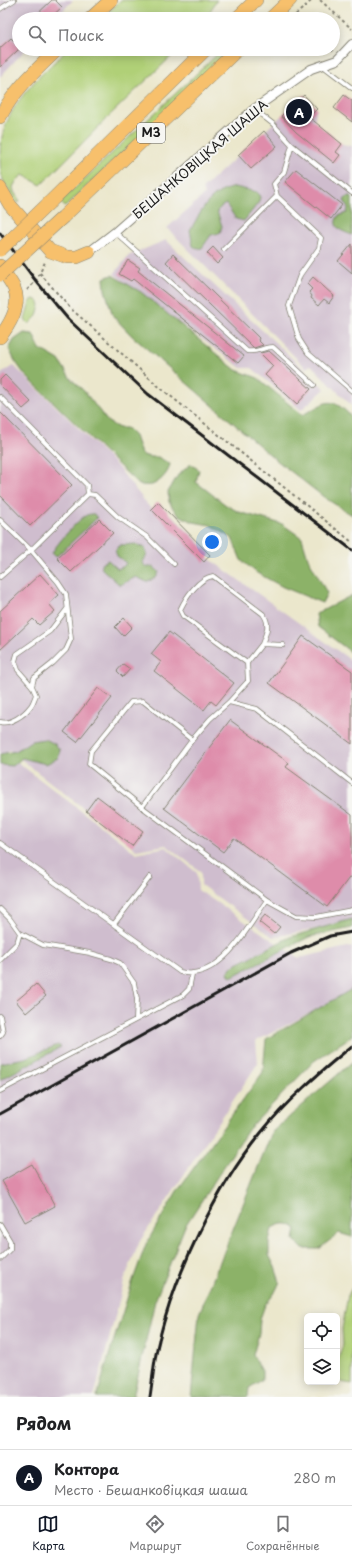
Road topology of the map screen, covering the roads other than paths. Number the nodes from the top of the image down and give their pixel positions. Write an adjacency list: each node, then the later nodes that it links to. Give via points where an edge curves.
1 (13, 0): 5 (lane)
2 (111, 0): 6 (main road)
3 (256, 0): 7 (main road)
4 (290, 0): 8 (main road)
5 (0, 9)
6 (98, 12)
7 (243, 12)
8 (277, 12)
9 (350, 46): 13 (street, БЕШАНКОВІЦКАЯ ШАША, via 337,60)
10 (50, 56): 16 (main road, via 13,95)
11 (199, 56): 23 (main road, М3, bridge)
12 (231, 56): 26 (main road, М3, bridge)
13 (323, 66): 14 (lane); 15 (street, БЕШАНКОВІЦКАЯ ШАША, via 311,69)
14 (352, 88)
15 (254, 109): 17 (lane, via 273,124); 21 (street, БЕШАНКОВІЦКАЯ ШАША)
16 (0, 117)
17 (292, 145): 19 (lane); 20 (lane, via 284,172 274,184)
18 (0, 188): 24 (main road, via 10,205 50,251 67,257 77,257)
19 (352, 193)
20 (277, 196): 22 (lane); 29 (lane, via 321,238 319,248 300,275 289,306 299,339 308,353)
21 (115, 232): 24 (street, БЕШАНКОВІЦКАЯ ШАША); 28 (lane, via 247,351 255,352 273,346)
22 (224, 249)
23 (0, 250)
24 (90, 252)
25 (0, 266): 27 (main road, via 14,288 16,300 9,325)
26 (0, 275)
27 (0, 337)
28 (314, 386)
29 (352, 391)
30 (0, 396): 31 (lane, via 87,485)
31 (88, 494): 33 (lane); 34 (lane, via 95,495 147,537)
32 (0, 520): 33 (lane)
33 (31, 550): 35 (lane); 36 (lane, via 66,594)
34 (174, 564)
35 (0, 577)
36 (67, 609): 40 (lane, via 71,639 66,650 34,678); 40 (lane, via 50,631 17,654 15,661 18,670)
37 (262, 644): 38 (lane); 39 (lane); 39 (lane, via 268,629 267,619 263,614 213,576 201,581 183,604 180,610 183,616)
38 (283, 645)
39 (247, 663): 41 (lane, via 248,681)
40 (32, 686): 42 (lane, via 36,696 30,707 16,720)
41 (229, 702): 43 (lane, via 210,718); 44 (lane, via 257,709)
42 (0, 722)
43 (192, 740): 45 (lane); 45 (lane, via 143,701 131,702 91,751 89,764)
44 (352, 783)
45 (142, 807): 48 (lane)
46 (0, 843): 51 (lane)
47 (150, 877): 51 (lane)
48 (266, 900): 50 (lane, via 296,916 316,917); 54 (lane, via 238,943 224,957 206,970)
49 (0, 909): 52 (lane)
50 (352, 910)
51 (114, 924): 54 (lane, via 180,972)
52 (20, 933): 53 (lane, via 17,943); 56 (lane, via 43,945 90,953 120,963 134,983 137,999)
53 (0, 960)
54 (192, 974): 56 (lane, via 189,989 183,995)
55 (0, 1016): 57 (lane, via 3,1032)
56 (136, 1019): 58 (lane)
57 (0, 1036)
58 (0, 1091)
59 (0, 1224): 60 (lane, via 10,1241 10,1250)
60 (0, 1259)

